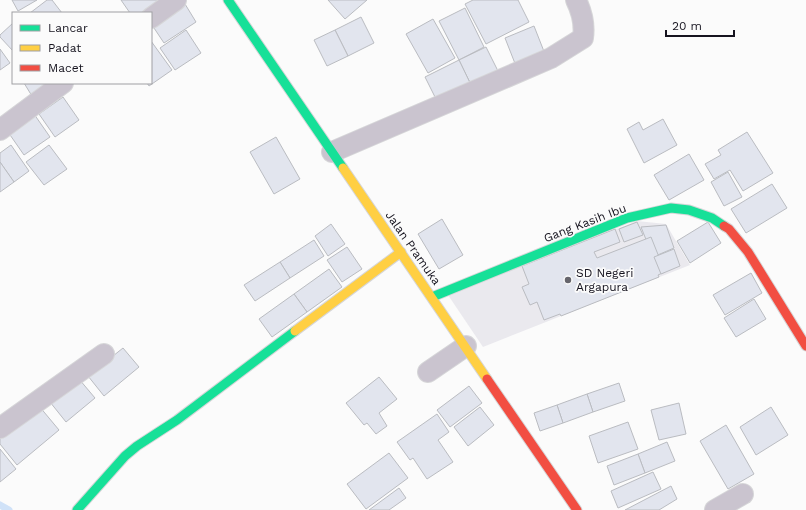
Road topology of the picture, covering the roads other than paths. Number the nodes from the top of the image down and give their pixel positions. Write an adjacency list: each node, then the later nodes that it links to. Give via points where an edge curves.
1 (176, 0): 4 (street)
2 (228, 0): 7 (street, Jalan Pramuka)
3 (576, 0): 7 (street, via 581,10 584,38 551,58)
4 (152, 17)
5 (62, 84): 6 (street)
6 (0, 130)
7 (332, 152): 8 (street, Jalan Pramuka)
8 (401, 252): 9 (street, Jalan Pramuka); 16 (street, via 178,420 137,446)
9 (432, 297): 10 (street, Jalan Pramuka); 11 (street, Gang Kasih Ibu, via 627,218 671,208 689,210 712,218 729,229 748,252)
10 (466, 346): 13 (street); 17 (street, Jalan Pramuka)
11 (806, 346)
12 (104, 354): 14 (street)
13 (428, 372)
14 (0, 428)
15 (743, 494): 18 (street)
16 (77, 510)
17 (577, 510)
18 (715, 510)

